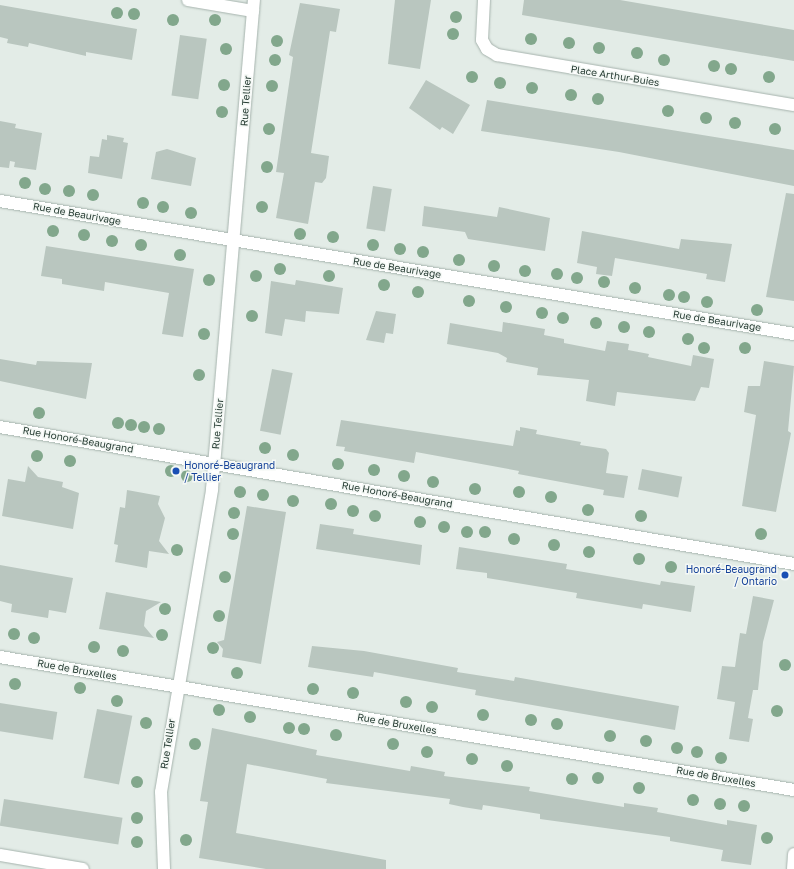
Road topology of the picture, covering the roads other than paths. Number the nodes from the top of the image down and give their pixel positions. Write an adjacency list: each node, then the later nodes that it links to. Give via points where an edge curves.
1 (188, 0): 3 (street)
2 (484, 0): 4 (street, Place Arthur-Buies, via 482,40 487,49 497,55)
3 (253, 6): 6 (street, Rue Tellier)
4 (794, 105)
5 (0, 201): 6 (street, Rue de Beaurivage)
6 (235, 242): 7 (street, Rue de Beaurivage); 9 (street, Rue Tellier)
7 (794, 334)
8 (0, 427): 9 (street, Rue Honoré-Beaugrand)
9 (215, 463): 10 (street, Rue Honoré-Beaugrand); 12 (street, Rue Tellier)
10 (794, 564)
11 (0, 656): 12 (street, Rue de Bruxelles)
12 (176, 687): 13 (street, Rue de Bruxelles); 17 (street, Rue Tellier, via 161,792)
13 (794, 790)
14 (794, 854): 18 (street)
15 (0, 855): 16 (street)
16 (83, 869)
17 (164, 869)
18 (793, 869)

